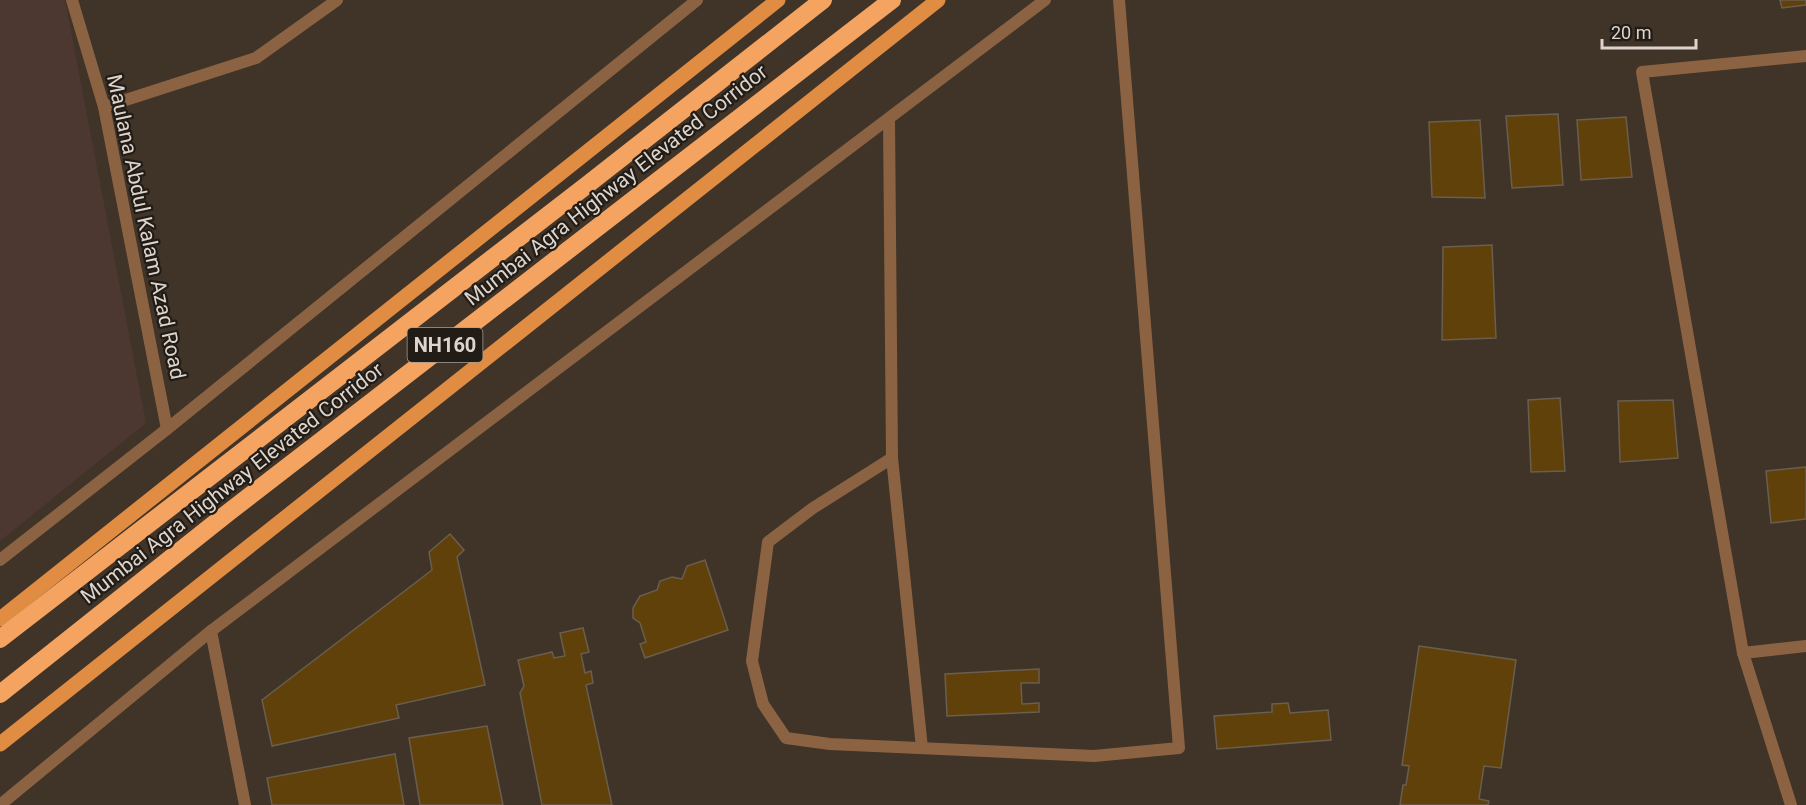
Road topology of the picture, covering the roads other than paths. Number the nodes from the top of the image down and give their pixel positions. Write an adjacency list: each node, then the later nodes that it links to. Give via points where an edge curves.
1 (72, 0): 11 (street, Maulana Abdul Kalam Azad Road)
2 (337, 0): 11 (street, via 255,58)
3 (698, 0): 13 (street)
4 (778, 0): 16 (main road)
5 (823, 0): 18 (highway, Mumbai Agra Highway Elevated Corridor / NH160)
6 (892, 0): 21 (highway, Mumbai Agra Highway Elevated Corridor / NH160)
7 (938, 0): 22 (main road)
8 (1045, 0): 12 (street)
9 (1119, 0): 23 (street, via 1179,747 1094,756)
10 (1806, 56): 20 (street, via 1642,72)
11 (104, 107): 13 (street, Maulana Abdul Kalam Azad Road)
12 (889, 120): 14 (street); 17 (street)
13 (167, 429): 15 (street)
14 (892, 458): 23 (street); 23 (street, via 768,542 752,661 763,704 786,738)
15 (0, 560)
16 (0, 619)
17 (211, 632): 24 (street); 25 (street)
18 (0, 639)
19 (1806, 646): 20 (street)
20 (1743, 653): 26 (street)
21 (0, 694)
22 (0, 744)
23 (922, 748)
24 (0, 805)
25 (245, 805)
26 (1791, 805)

